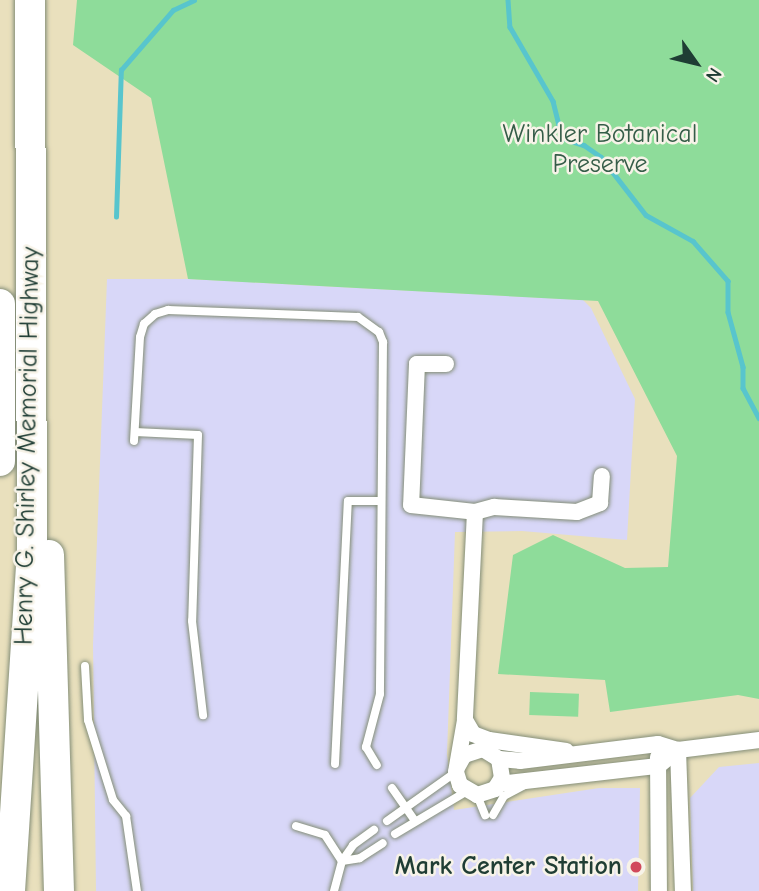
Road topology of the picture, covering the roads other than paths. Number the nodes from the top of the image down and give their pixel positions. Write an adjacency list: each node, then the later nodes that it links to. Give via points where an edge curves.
1 (30, 0): 2 (highway, Henry G. Shirley Memorial Highway)
2 (32, 51): 34 (highway, Henry G. Shirley Memorial Highway, via 32,554); 35 (highway, via 47,392)
3 (0, 304): 5 (highway)
4 (446, 364): 8 (street, via 417,364 411,505)
5 (0, 461)
6 (602, 476): 8 (street, via 600,503 577,512 494,507)
7 (380, 501): 10 (lane, via 383,342 379,332 358,317 168,310 144,324 134,437 198,435 192,621); 17 (lane, via 348,501); 18 (lane, via 380,694 366,747)
8 (475, 512): 11 (street)
9 (85, 666): 33 (lane, via 88,720 113,800 126,816)
10 (203, 715)
11 (465, 720): 15 (street, via 473,734 489,740); 20 (street)
12 (759, 740): 14 (street)
13 (658, 744): 14 (street); 15 (street); 19 (street)
14 (678, 750): 19 (street); 40 (street)
15 (578, 754): 16 (street)
16 (499, 759): 20 (street, via 476,749 464,754); 21 (street, via 503,771)
17 (335, 764)
18 (377, 765)
19 (658, 766): 22 (street); 39 (street)
20 (457, 769): 24 (street); 25 (lane)
21 (499, 784): 22 (street); 24 (street, via 490,793)
22 (527, 784): 24 (lane, via 504,796 489,815)
23 (393, 788): 25 (lane)
24 (472, 793): 27 (lane)
25 (405, 806): 26 (lane); 27 (lane)
26 (387, 821)
27 (415, 821): 30 (lane)
28 (296, 825): 32 (lane, via 325,835)
29 (374, 830): 32 (lane, via 353,845)
30 (395, 834)
31 (383, 843): 32 (lane, via 360,858)
32 (342, 861): 38 (lane)
33 (134, 876): 36 (lane); 37 (lane)
34 (10, 891)
35 (59, 891)
36 (131, 891)
37 (137, 891)
38 (334, 891)
39 (659, 891)
40 (683, 891)

